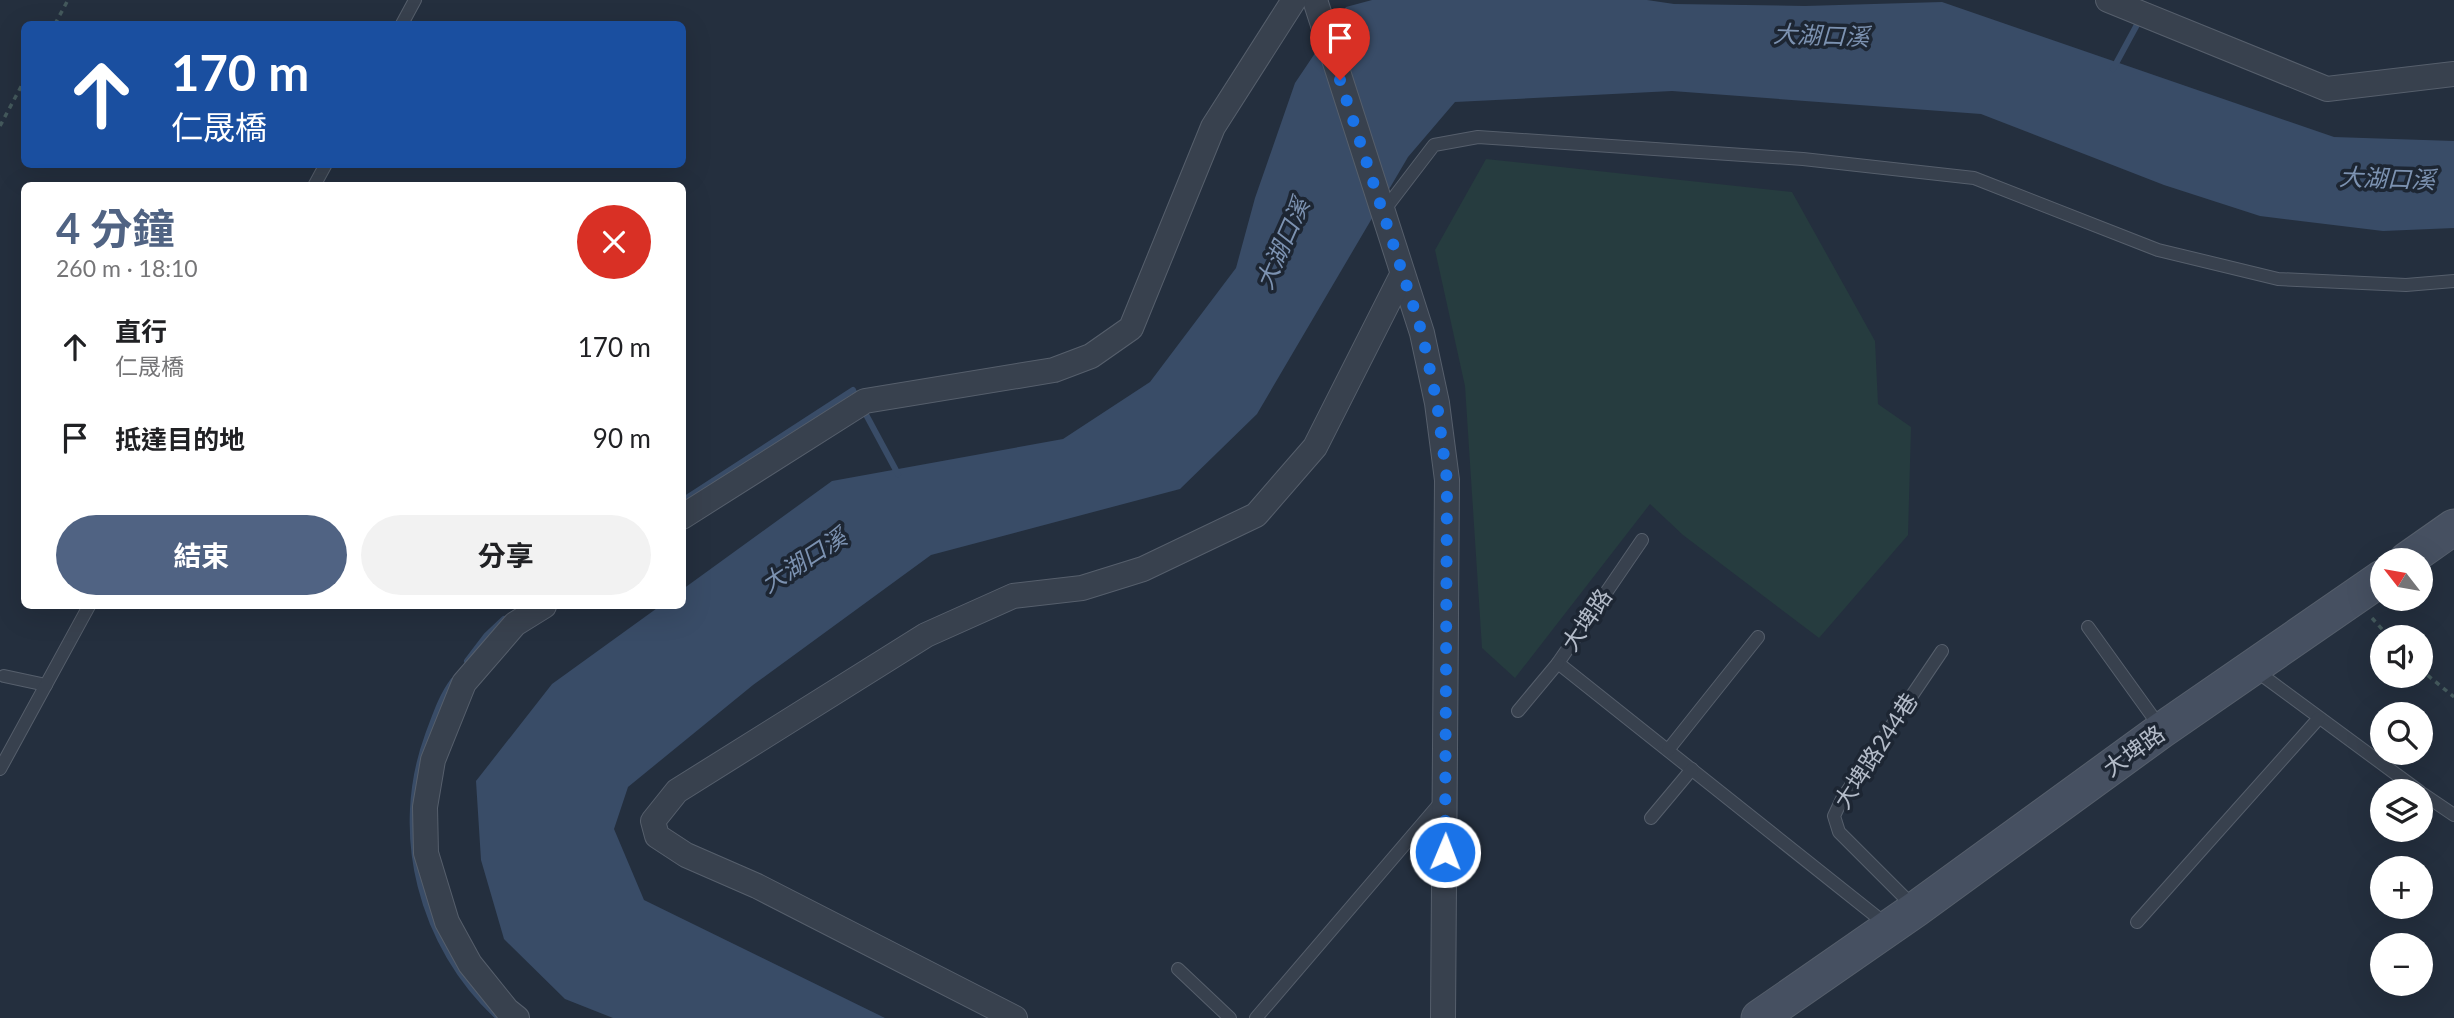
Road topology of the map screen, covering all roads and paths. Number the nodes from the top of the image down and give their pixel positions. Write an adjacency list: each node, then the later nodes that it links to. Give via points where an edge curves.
1 (68, 0): 6 (path)
2 (415, 0): 7 (lane)
3 (1294, 0): 14 (street, via 1213,127 1131,328 1091,356 1054,370 865,401)
4 (1315, 0): 11 (street)
5 (2108, 0): 8 (street, via 2327,89)
6 (57, 21)
7 (404, 21)
8 (2454, 74)
9 (21, 87): 10 (path)
10 (0, 126)
11 (1382, 213): 12 (street); 13 (lane, via 1434,145 1478,137 1803,159 1974,178 2158,250 2278,279 2406,285)
12 (1402, 275): 37 (street, via 1422,333 1447,480); 45 (street, via 1315,447 1256,514 1143,569 1082,587 1013,596 926,635 677,791 653,821 657,836 686,855 757,886)
13 (2454, 281)
14 (686, 514)
15 (2454, 527): 17 (main road)
16 (1642, 540): 24 (lane, 大埤路)
17 (2424, 548)
18 (2370, 586): 25 (main road, 大埤路)
19 (87, 609): 28 (lane)
20 (539, 609): 44 (street, via 515,624 464,683 433,760 425,807 426,853 447,922 470,964)
21 (2088, 627): 32 (lane)
22 (1758, 637): 33 (lane)
23 (1942, 651): 41 (lane, 大埤路244巷, via 1834,816 1839,832)
24 (1558, 663): 30 (lane); 33 (lane, 大埤路)
25 (2252, 668): 31 (lane); 32 (main road, 大埤路)
26 (4, 676): 28 (lane)
27 (2433, 680): 29 (path)
28 (46, 685): 34 (lane)
29 (2454, 697)
30 (1518, 711)
31 (2319, 718): 36 (lane); 42 (lane)
32 (2162, 730): 41 (main road, 大埤路)
33 (1668, 750): 35 (lane, 大埤路)
34 (0, 769)
35 (1692, 769): 40 (lane); 41 (lane, 大埤路)
36 (2403, 779)
37 (1446, 796): 47 (lane); 48 (street)
38 (2433, 800): 39 (lane)
39 (2454, 815)
40 (1651, 818)
41 (1903, 918): 49 (main road, 大埤路)
42 (2137, 922)
43 (1178, 969): 46 (lane)
44 (517, 1018)
45 (1015, 1018)
46 (1230, 1018)
47 (1256, 1018)
48 (1443, 1018)
49 (1759, 1018)

